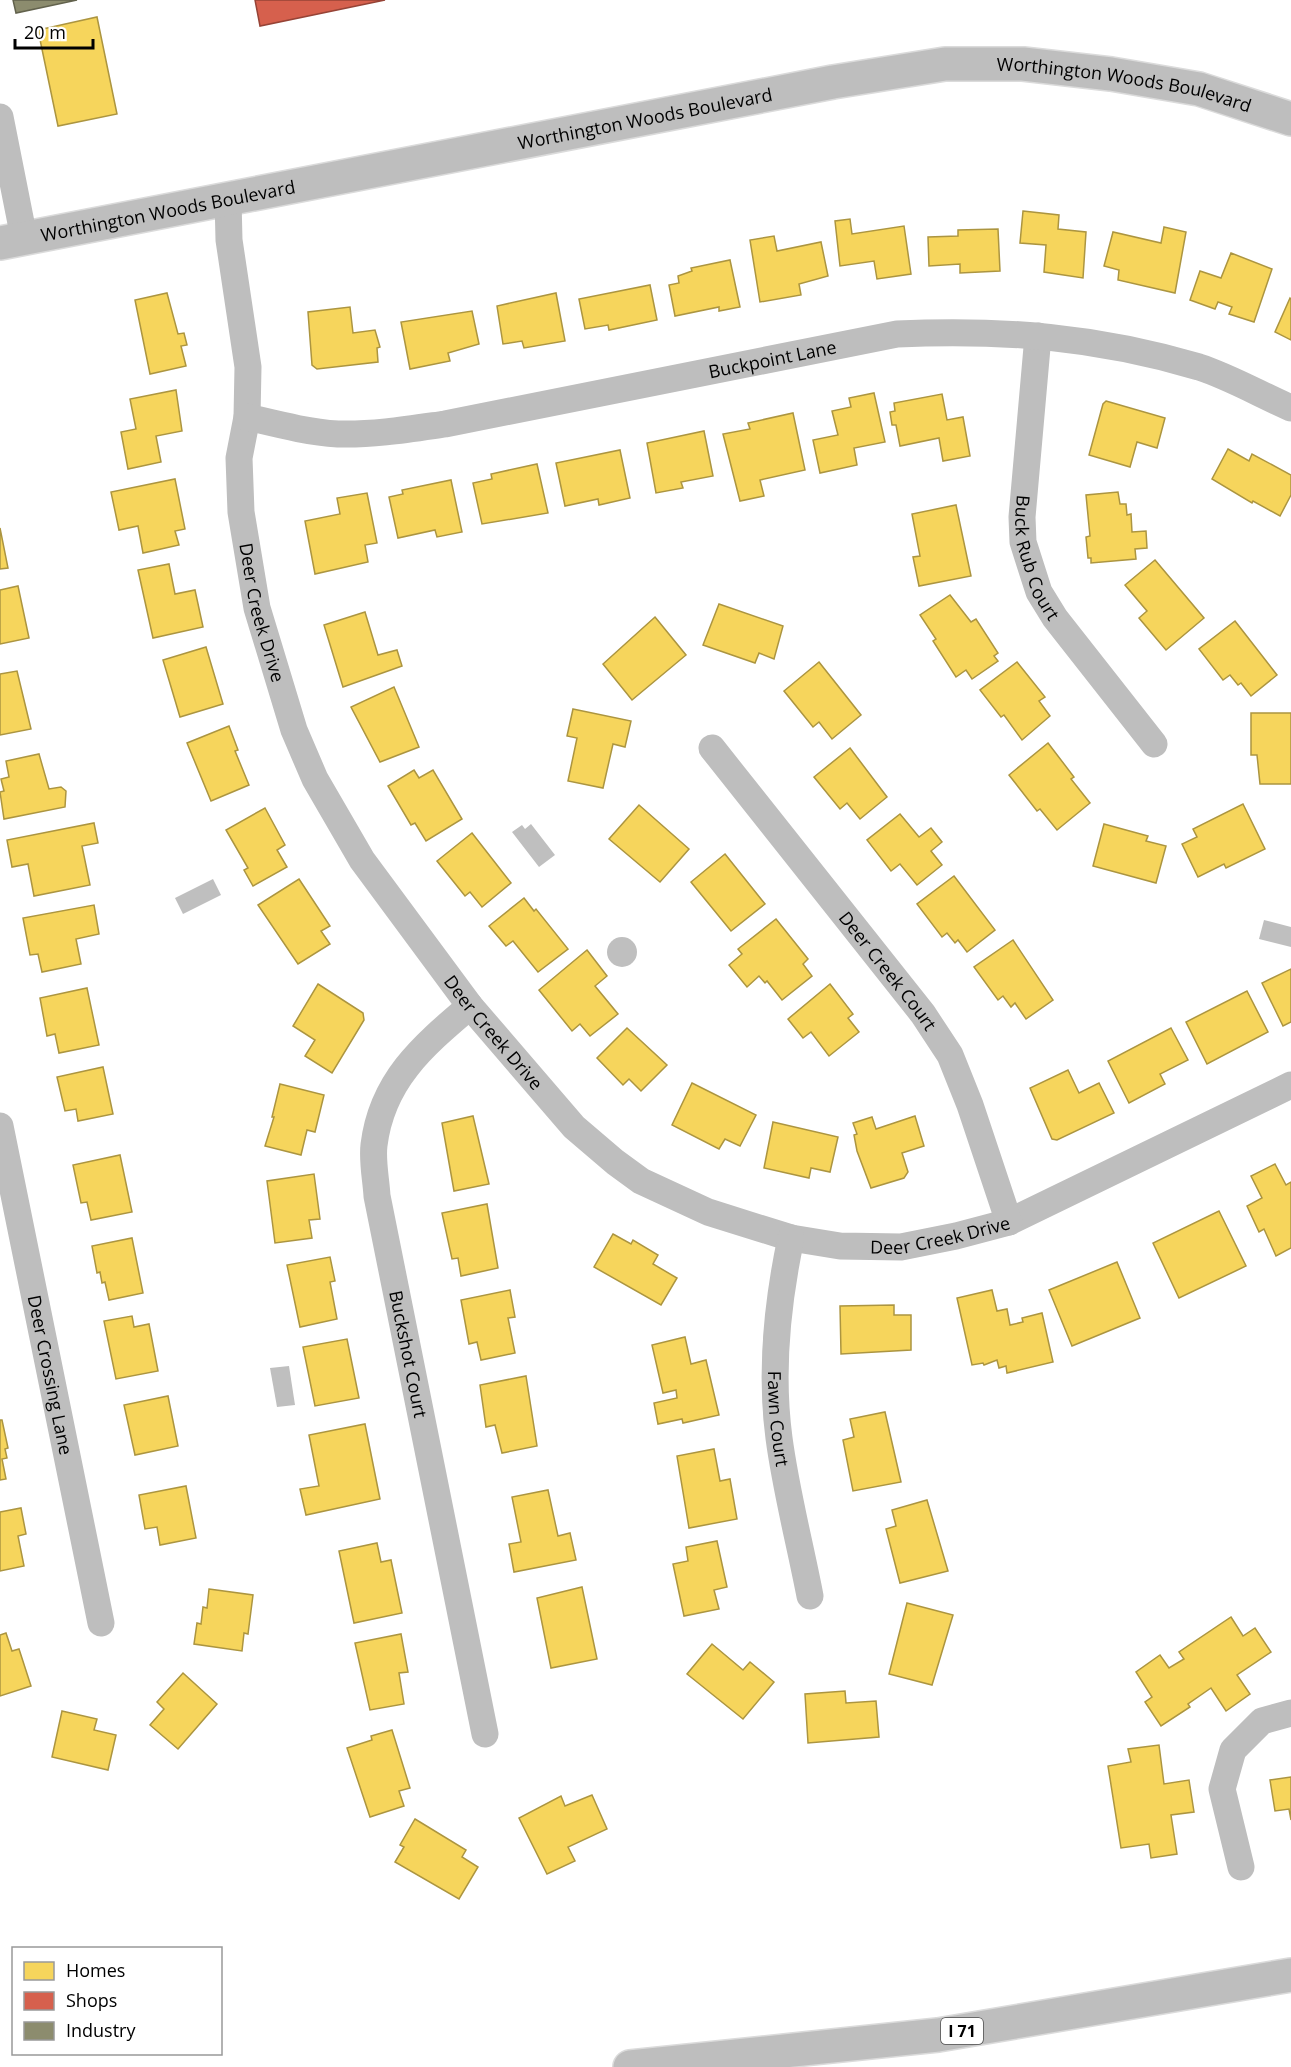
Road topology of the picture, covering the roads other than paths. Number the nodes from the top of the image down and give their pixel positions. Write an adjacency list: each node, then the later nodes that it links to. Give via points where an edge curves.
1 (0, 117): 4 (street)
2 (1291, 119): 3 (main road, Worthington Woods Boulevard, via 1199,89 1111,74 1023,64 945,64 833,82)
3 (228, 199): 4 (main road, Worthington Woods Boulevard); 7 (street, Deer Creek Drive, via 229,240 248,367)
4 (12, 240)
5 (1038, 336): 6 (street, Buckpoint Lane, via 1119,346 1202,368); 7 (street, Buckpoint Lane, via 968,330 897,334 445,424 387,432 340,434); 8 (street, Buck Rub Court, via 1022,517 1030,570 1055,618)
6 (1291, 408)
7 (247, 417): 10 (street, Deer Creek Drive, via 239,458 241,512 257,608 294,730 315,779 362,860)
8 (1154, 744)
9 (712, 748): 13 (street, Deer Creek Court, via 923,1014 950,1055)
10 (470, 1006): 15 (street, Deer Creek Drive, via 574,1127 641,1181 708,1212); 19 (street, Buckshot Court, via 403,1068 380,1112 374,1147 377,1196)
11 (1291, 1085): 13 (street, Deer Creek Drive)
12 (0, 1126): 14 (street, Deer Crossing Lane)
13 (1009, 1222): 15 (street, Deer Creek Drive, via 901,1247)
14 (10, 1225): 17 (street, Deer Crossing Lane)
15 (790, 1238): 16 (street, Fawn Court, via 779,1296 775,1363 779,1438)
16 (810, 1596)
17 (101, 1623)
18 (1291, 1713): 20 (street, via 1262,1721 1233,1750 1222,1789)
19 (485, 1734)
20 (1241, 1867)
21 (1291, 1975): 22 (main road, I 71, via 938,2036)
22 (630, 2067)

